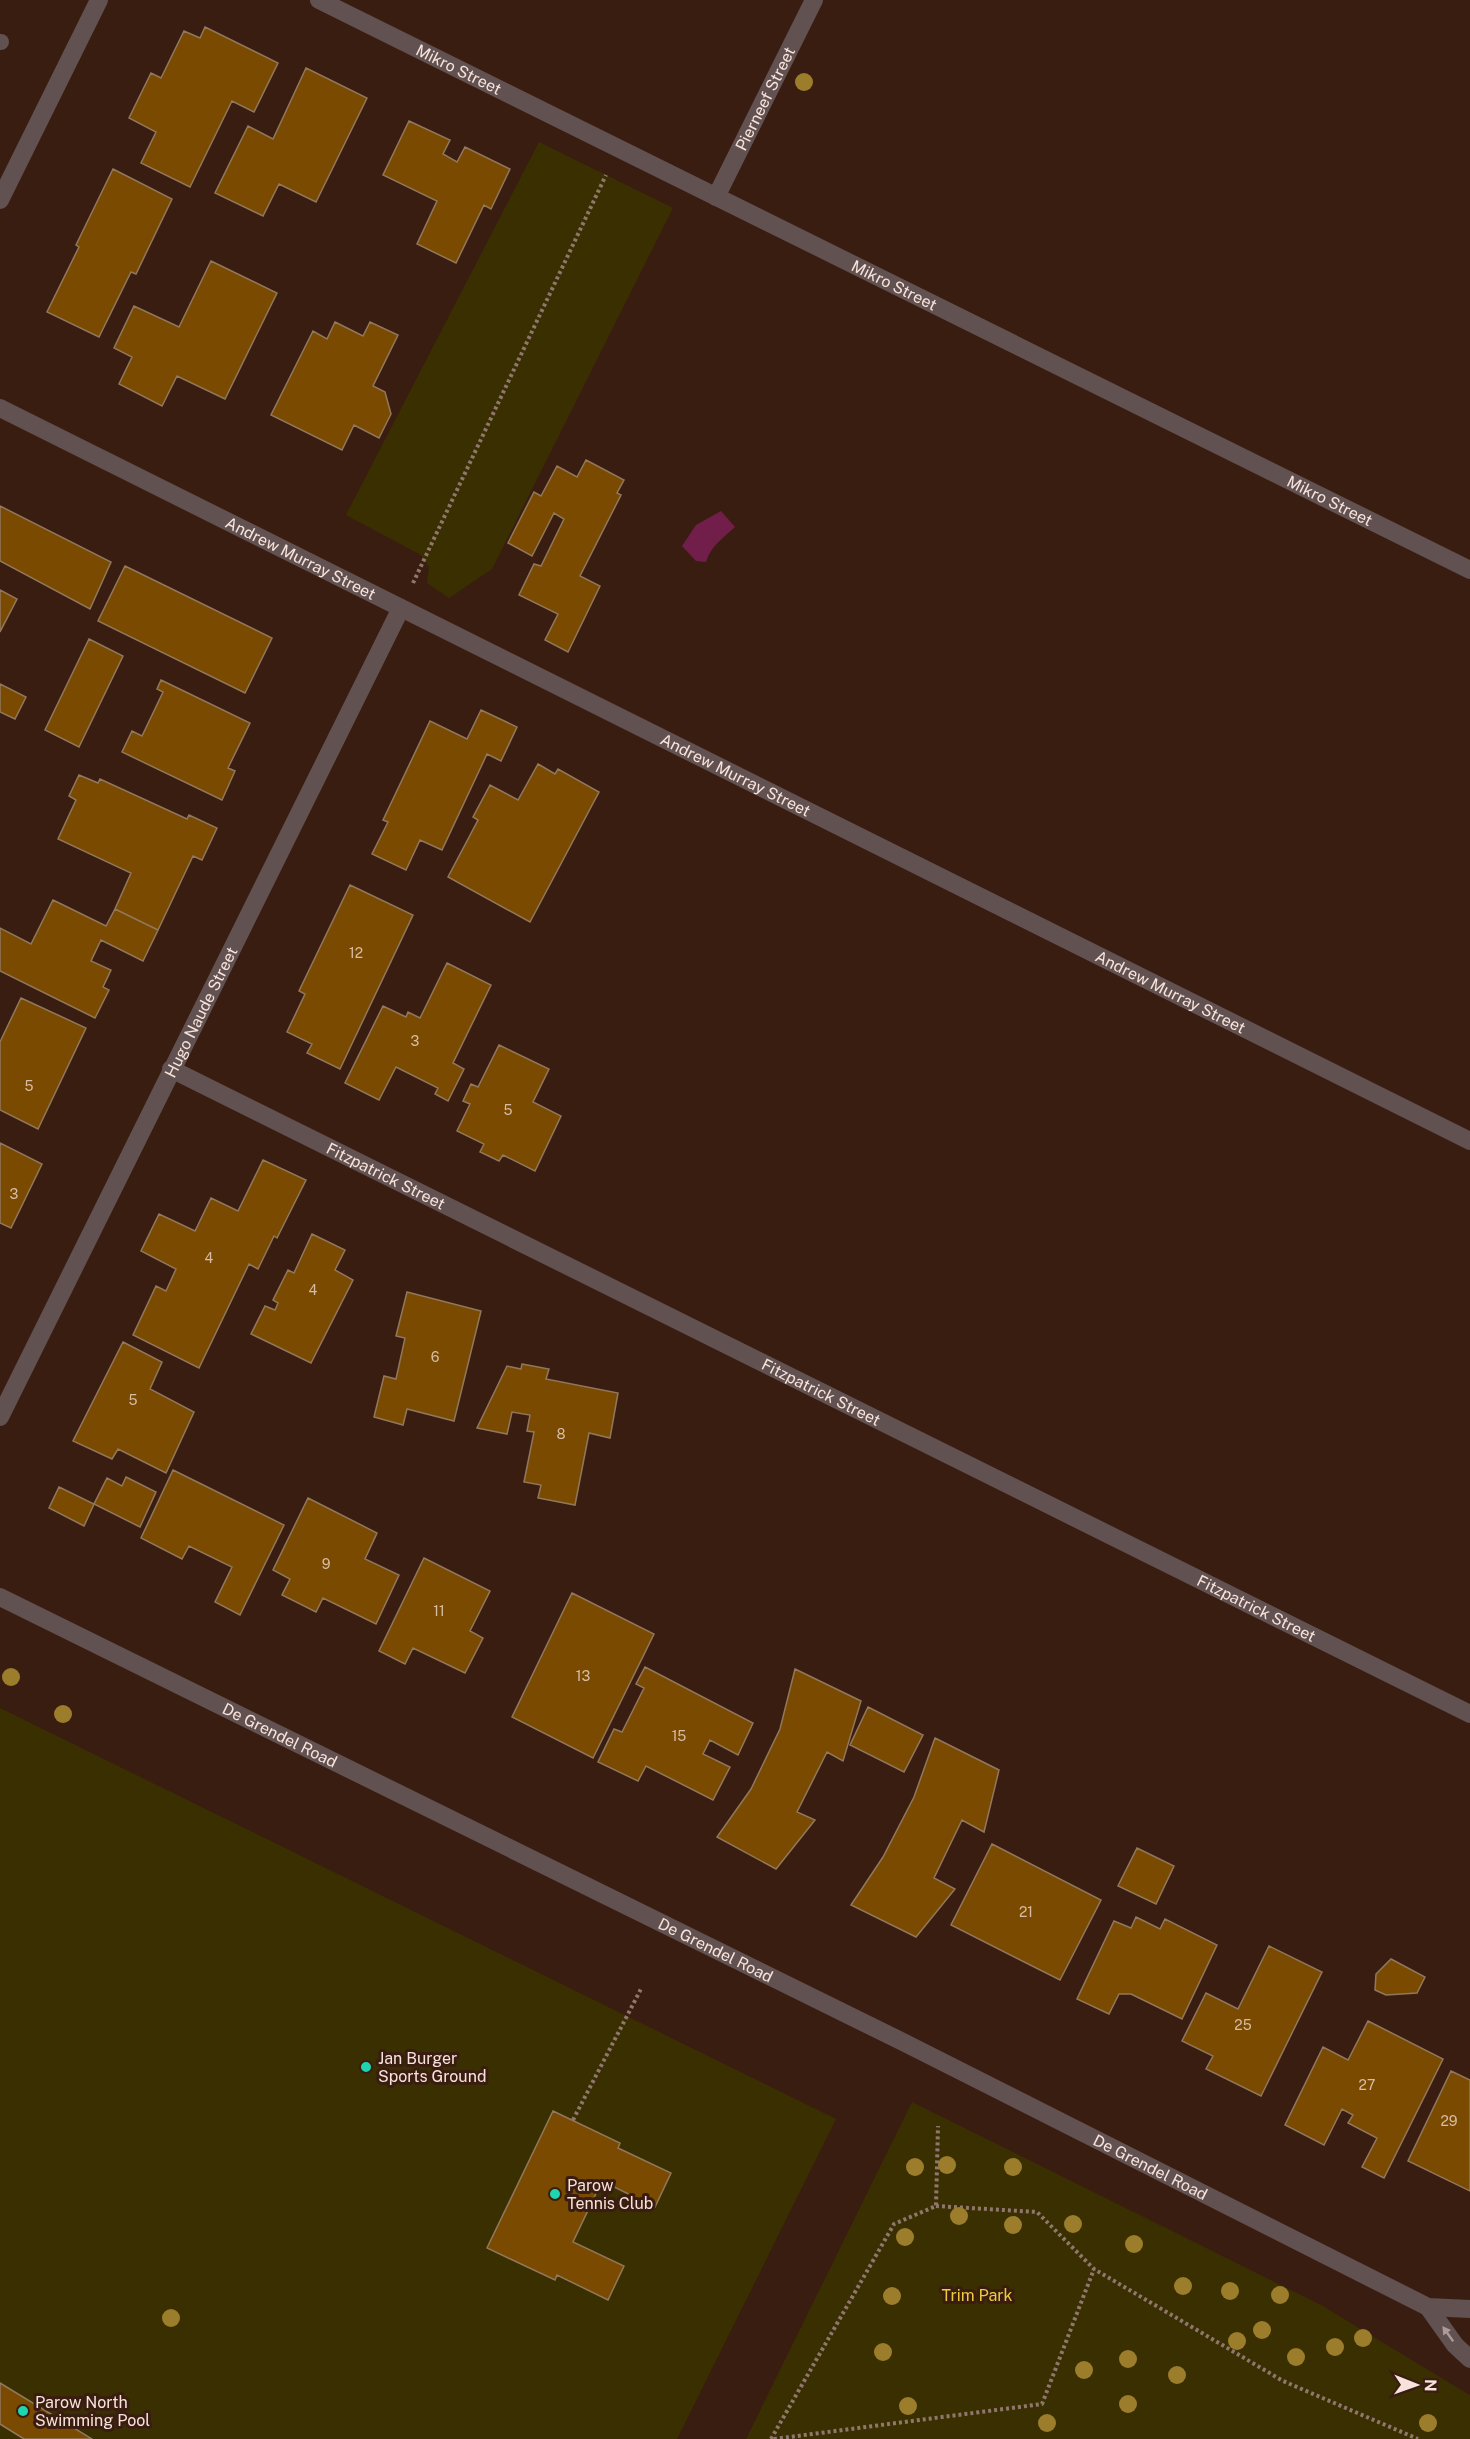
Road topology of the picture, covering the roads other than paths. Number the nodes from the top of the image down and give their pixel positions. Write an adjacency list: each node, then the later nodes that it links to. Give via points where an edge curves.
1 (99, 0): 5 (street)
2 (319, 0): 4 (street, Mikro Street)
3 (814, 0): 4 (street, Pierneef Street)
4 (716, 197): 7 (street, Mikro Street)
5 (0, 200)
6 (0, 408): 8 (street, Andrew Murray Street)
7 (1470, 570)
8 (401, 608): 9 (street, Hugo Naude Street); 10 (street, Andrew Murray Street)
9 (171, 1069): 11 (street, Hugo Naude Street); 13 (street, Fitzpatrick Street)
10 (1470, 1142)
11 (0, 1417)
12 (0, 1597): 14 (street, De Grendel Road, via 905,2043)
13 (1470, 1714)
14 (1428, 2307): 15 (street, De Grendel Road); 16 (street, De Grendel Road, one-way to 14)
15 (1470, 2309)
16 (1470, 2359)

